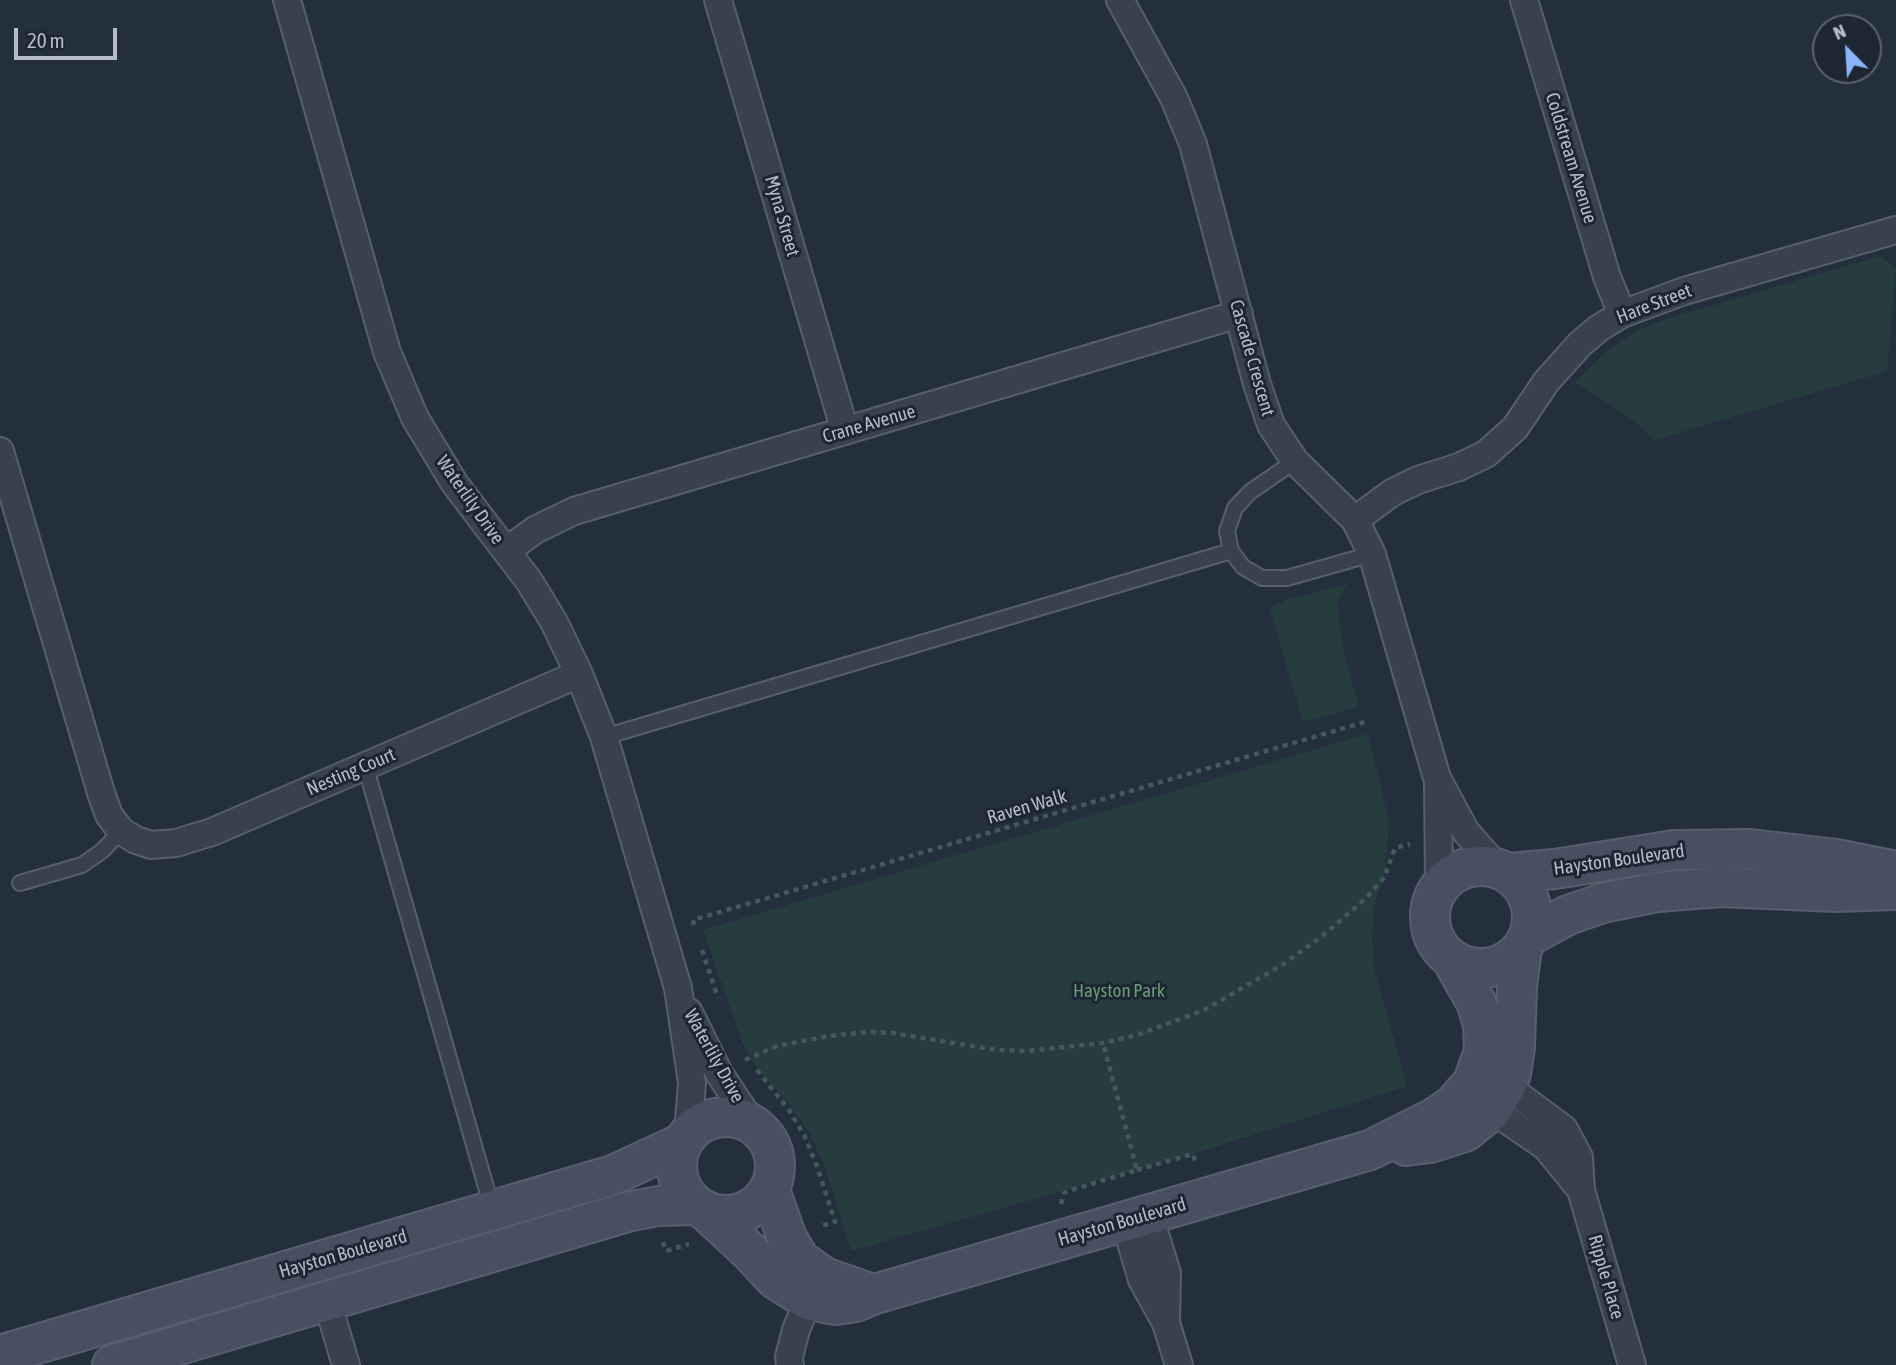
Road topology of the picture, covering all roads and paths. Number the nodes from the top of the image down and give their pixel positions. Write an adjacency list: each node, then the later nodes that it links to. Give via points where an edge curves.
1 (287, 0): 12 (street, Waterlily Drive, via 387,352 415,418)
2 (718, 0): 8 (street, Myna Street)
3 (1120, 0): 6 (street, Cascade Crescent, via 1174,98 1193,144)
4 (1524, 0): 7 (street, Coldstream Avenue)
5 (1896, 230): 7 (street, Hare Street, via 1684,291)
6 (1239, 314): 8 (street, Crane Avenue); 10 (street, Cascade Crescent, via 1271,425)
7 (1622, 314): 11 (street, Hare Street, via 1580,344 1546,382 1515,428 1486,454 1392,492)
8 (845, 431): 12 (street, Crane Avenue, via 574,511)
9 (0, 451): 20 (street, via 102,796)
10 (1295, 461): 11 (street, Cascade Crescent); 13 (lane, via 1235,508 1227,531)
11 (1355, 520): 14 (street, Cascade Crescent)
12 (506, 551): 15 (street, Waterlily Drive, via 548,612)
13 (1231, 551): 14 (lane, via 1243,567 1262,578 1287,578); 17 (lane)
14 (1372, 554): 19 (street, Cascade Crescent)
15 (579, 674): 17 (street, Waterlily Drive); 18 (street, Nesting Court)
16 (1368, 721): 27 (path, Raven Walk, via 693,920)
17 (604, 737): 31 (street, Waterlily Drive)
18 (365, 765): 20 (street, Nesting Court, via 224,827 176,843 150,845); 42 (lane)
19 (1437, 778): 21 (street, Cascade Crescent); 22 (street, Cascade Crescent, via 1466,832)
20 (121, 831): 24 (lane, via 82,865)
21 (1439, 837): 25 (street, Cascade Crescent); 33 (path, via 1395,848 1384,878 1364,900 1321,937 1241,990 1161,1027)
22 (1504, 871): 23 (street, Hayston Boulevard, via 1555,869 1674,850 1750,849 1815,855); 25 (street, via 1466,867); 28 (street, via 1527,894 1532,922)
23 (1896, 871)
24 (20, 883)
25 (1439, 887): 30 (street, via 1429,918 1440,949)
26 (1896, 890): 28 (street, Hayston Boulevard, via 1721,887 1658,892 1568,915)
27 (697, 933)
28 (1525, 942): 30 (street, via 1511,959 1497,966 1481,968); 37 (street, Hayston Boulevard, via 1511,1074)
29 (701, 946): 32 (path)
30 (1452, 960): 37 (street, Hayston Boulevard, via 1476,1002 1483,1025)
31 (677, 988): 36 (street, Waterlily Drive); 39 (street, Waterlily Drive, via 692,1083)
32 (721, 1006)
33 (1103, 1043): 35 (path, via 997,1050 868,1032 777,1046); 46 (path, via 1137,1170 1064,1194 1061,1203)
34 (742, 1049): 35 (path)
35 (749, 1058): 36 (path); 45 (path, via 806,1138 835,1222)
36 (719, 1073): 38 (street, Waterlily Drive)
37 (1490, 1092): 43 (street, Hayston Boulevard, via 1452,1105 1370,1150); 55 (street, Ripple Place, via 1564,1129 1579,1157 1581,1190)
38 (752, 1123): 39 (street, via 725,1116 711,1118); 40 (street, via 764,1133 774,1153)
39 (685, 1138): 42 (street, Hayston Boulevard, via 613,1175); 44 (street, via 677,1160 678,1177)
40 (770, 1190): 44 (street, via 749,1210); 45 (street, Hayston Boulevard)
41 (653, 1207): 44 (street, Hayston Boulevard); 44 (path, via 666,1251); 49 (street, Hayston Boulevard)
42 (492, 1210): 47 (street, Hayston Boulevard)
43 (1137, 1218): 46 (street, Hayston Boulevard); 54 (street, via 1142,1280 1166,1323)
44 (698, 1220): 48 (street, Hayston Boulevard, via 749,1251 775,1279)
45 (787, 1238): 48 (street, Hayston Boulevard)
46 (1069, 1238): 48 (street, Hayston Boulevard, via 875,1294 853,1288)
47 (315, 1262): 49 (street); 50 (street, Hayston Boulevard)
48 (816, 1288): 53 (street, via 796,1330)
49 (327, 1301): 51 (street, Hayston Boulevard); 52 (street)
50 (0, 1354)
51 (112, 1365)
52 (346, 1365)
53 (790, 1365)
54 (1179, 1365)
55 (1632, 1365)

